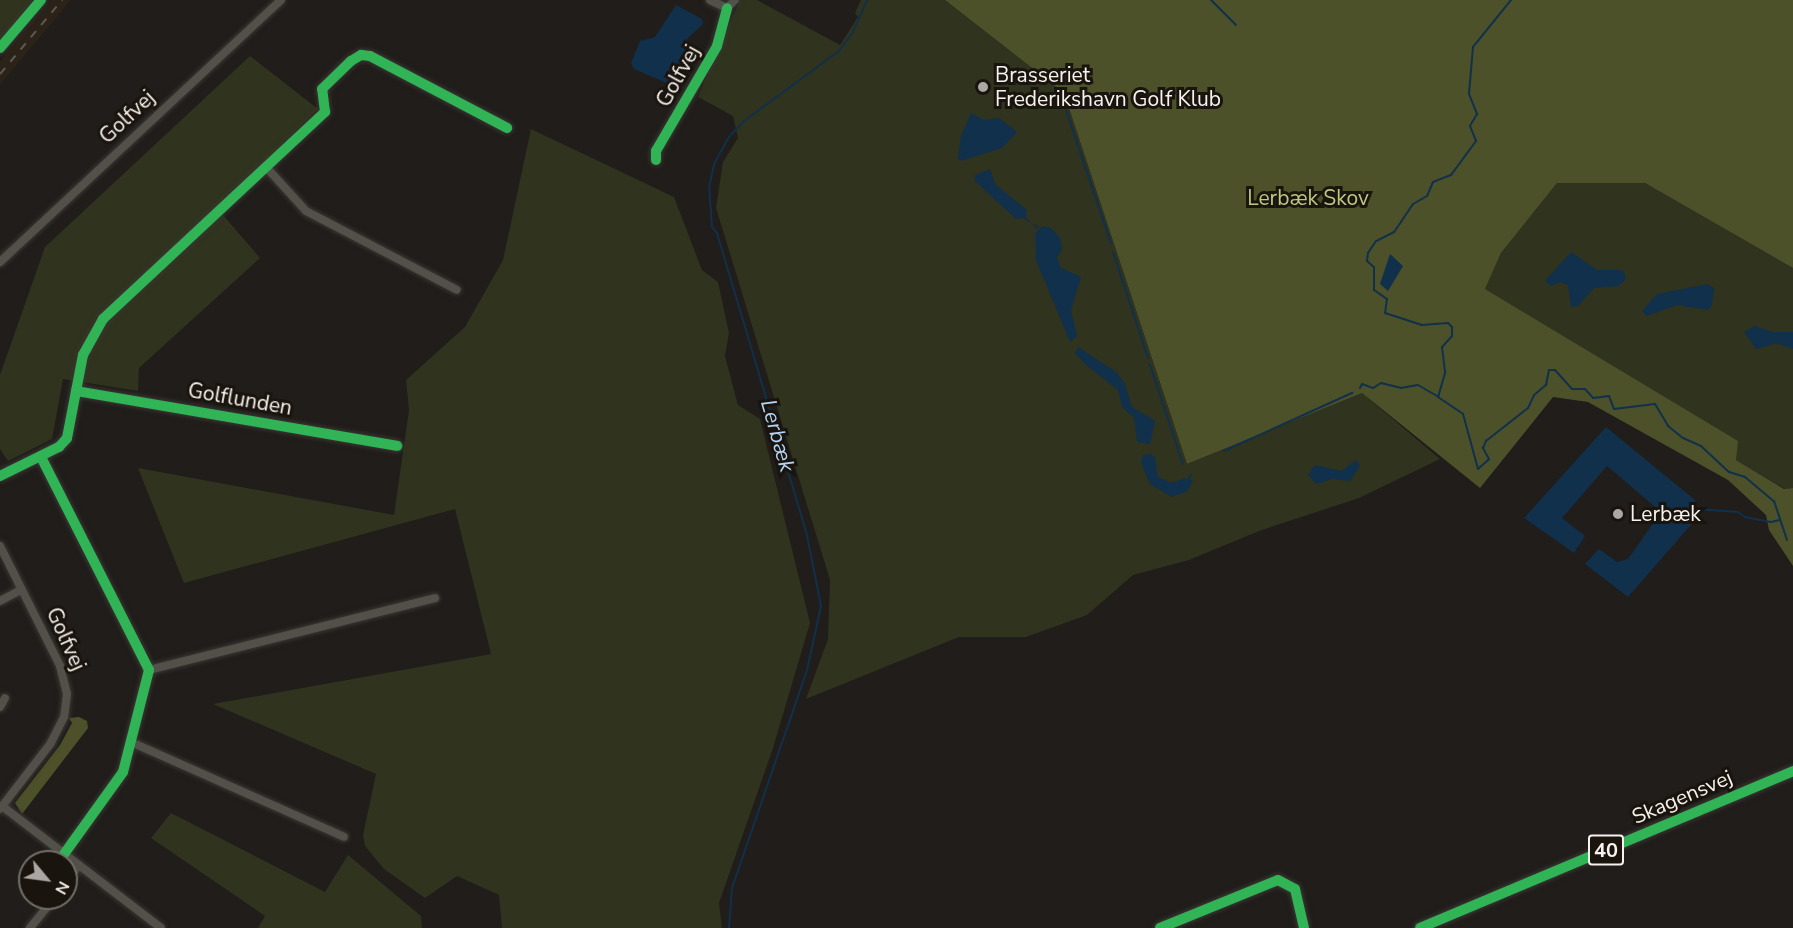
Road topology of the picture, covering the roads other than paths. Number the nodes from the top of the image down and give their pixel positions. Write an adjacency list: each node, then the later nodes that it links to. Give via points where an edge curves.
1 (41, 0): 5 (street)
2 (281, 0): 9 (street, Golfvej)
3 (710, 0): 4 (street, Golfvej)
4 (731, 4): 7 (street, Golfvej, via 717,46 690,99 656,152)
5 (0, 48)
6 (507, 128): 8 (street, via 370,56 361,55 322,89 325,112)
7 (656, 160)
8 (266, 167): 10 (street, via 306,211); 11 (street, via 103,319 83,355)
9 (0, 262)
10 (458, 290)
11 (76, 391): 12 (street, Golflunden); 13 (street, via 67,438)
12 (397, 446)
13 (41, 457): 14 (street); 19 (street)
14 (0, 476)
15 (0, 546): 16 (street, Golfvej)
16 (21, 590): 18 (street); 24 (street, Golfvej, via 60,666 66,705 51,743)
17 (435, 598): 19 (street)
18 (0, 601)
19 (149, 669): 22 (street)
20 (5, 698): 21 (street)
21 (0, 707)
22 (130, 742): 25 (street); 27 (street, via 116,786)
23 (1793, 771): 34 (street, Skagensvej / 40)
24 (1, 807): 26 (street, Golfvej)
25 (344, 837)
26 (59, 850)
27 (67, 850)
28 (79, 865): 31 (street, Golfvej)
29 (44, 910): 30 (street)
30 (30, 928)
31 (161, 928)
32 (1160, 928): 33 (street, via 1278,880 1295,889)
33 (1304, 928)
34 (1420, 928)

